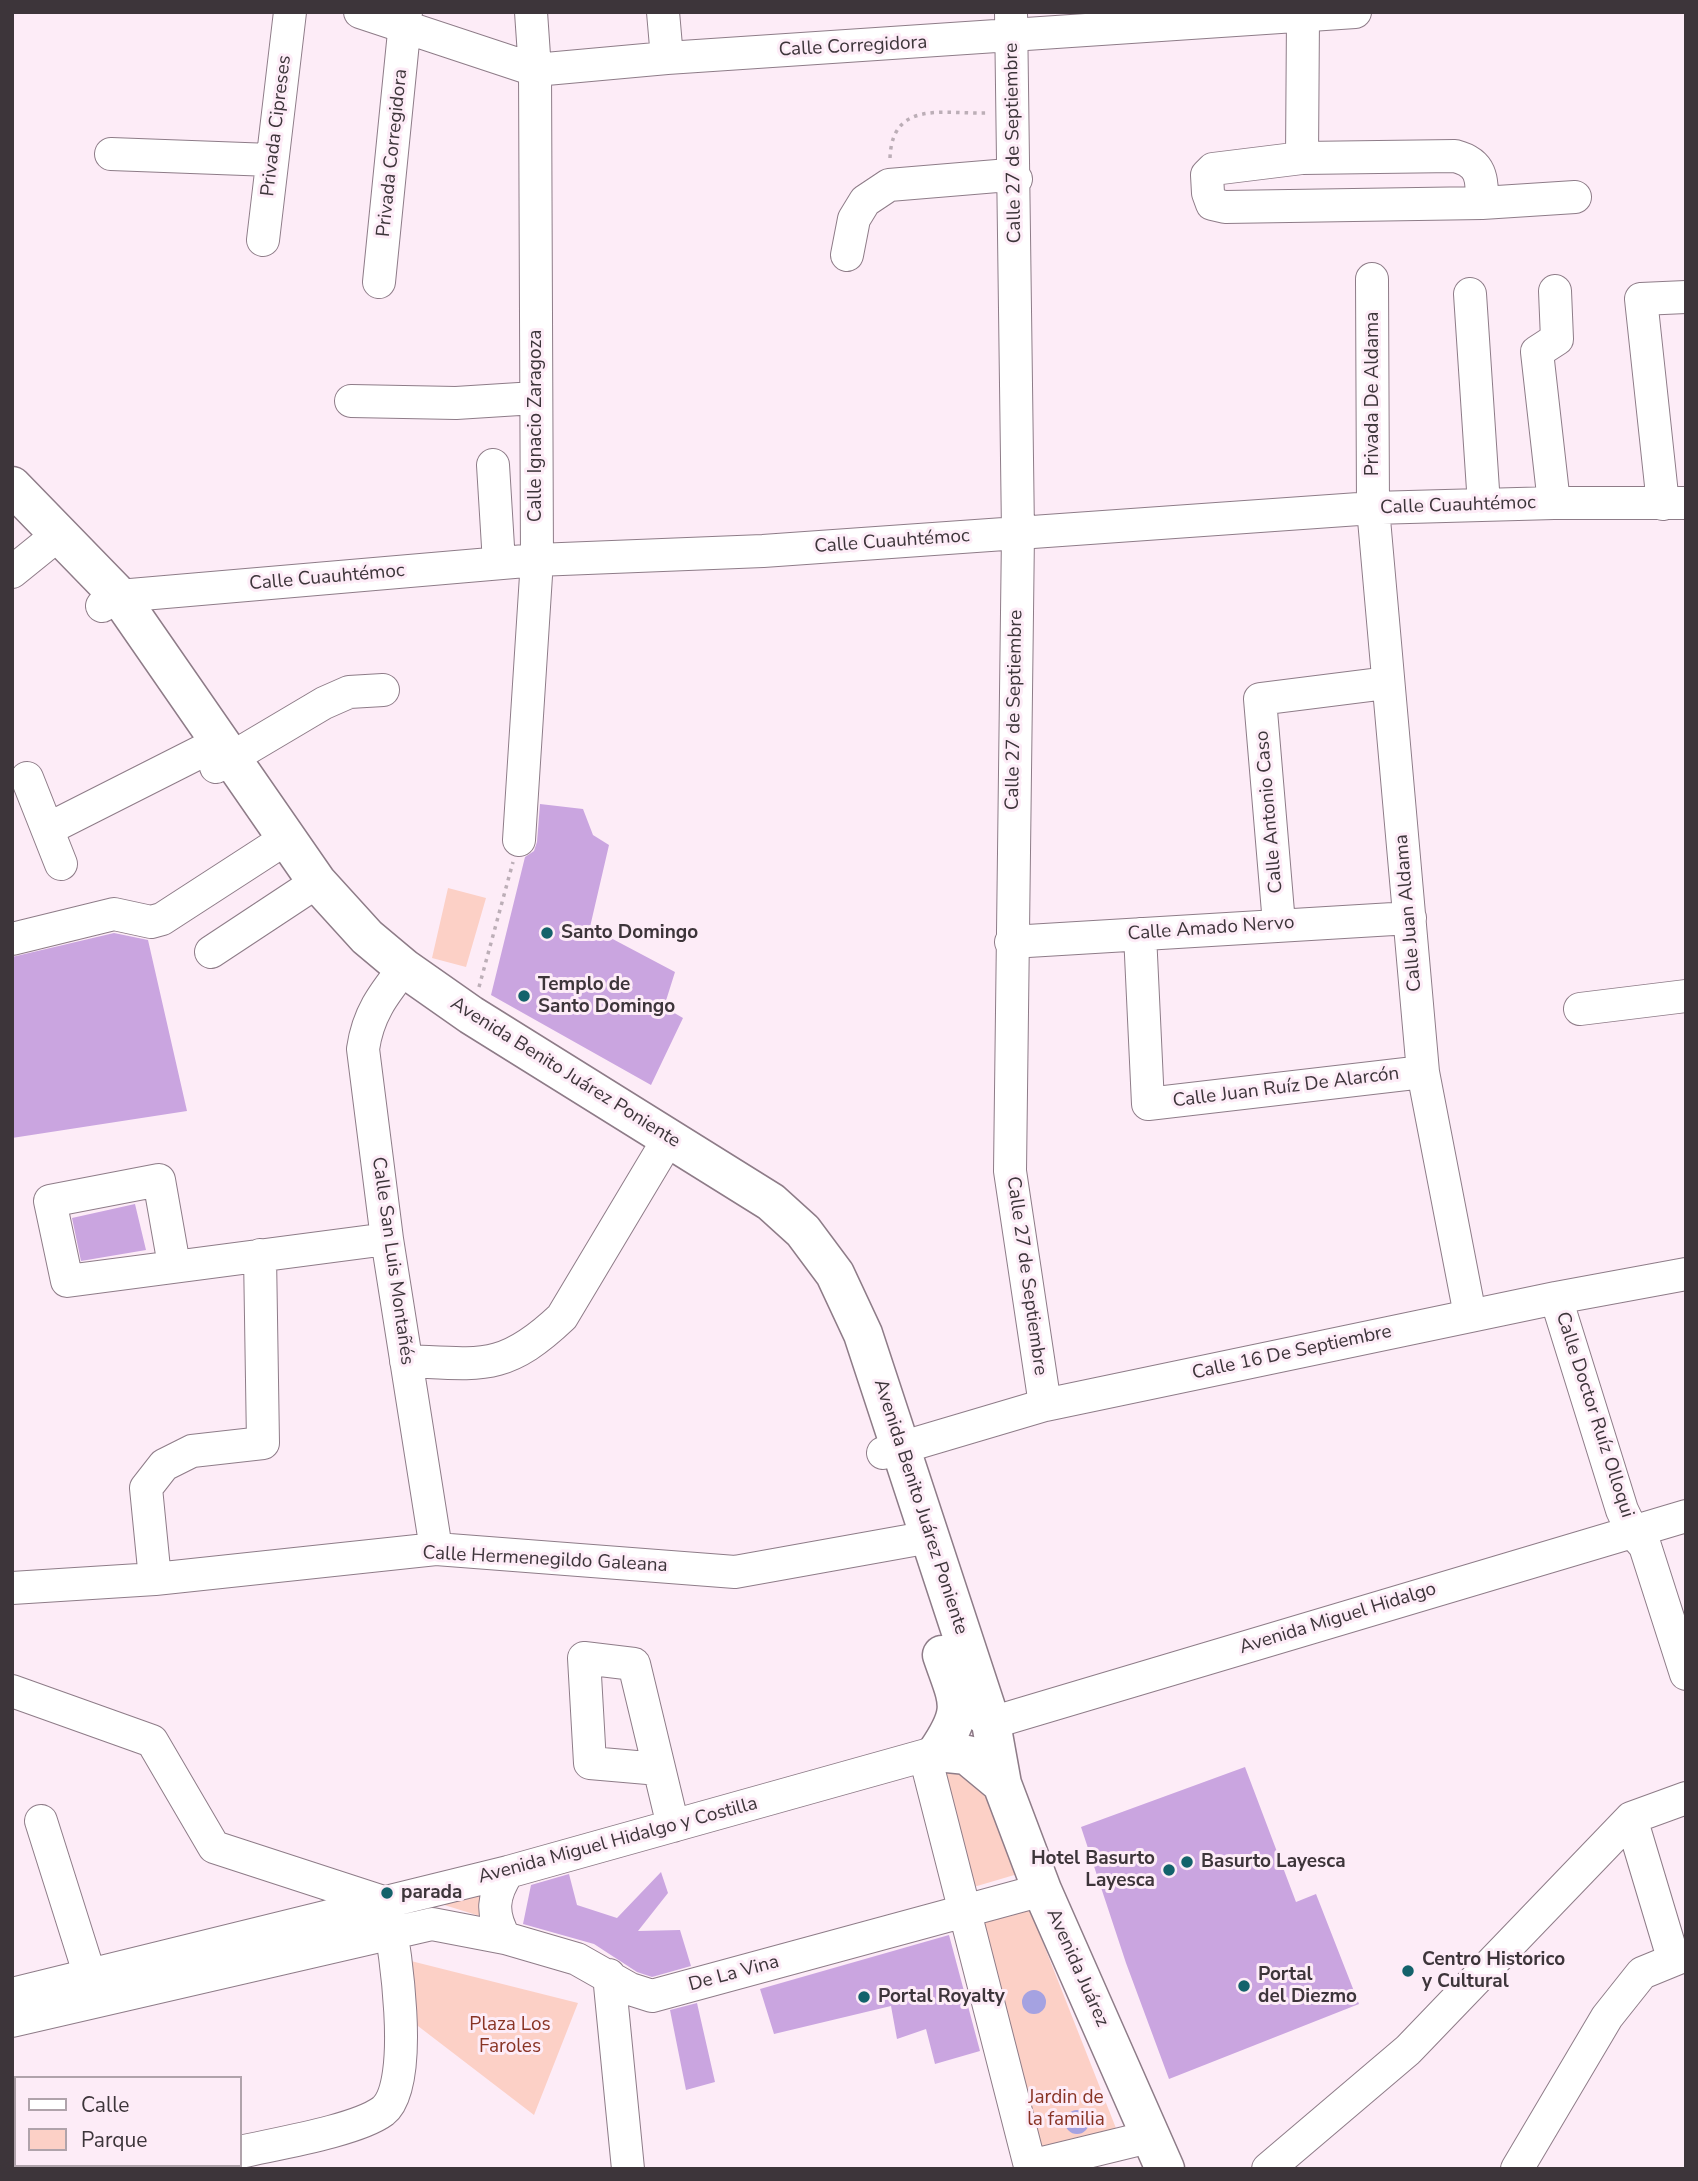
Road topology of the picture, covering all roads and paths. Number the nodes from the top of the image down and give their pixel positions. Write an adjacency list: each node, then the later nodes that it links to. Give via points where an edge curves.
1 (290, 12): 15 (street, Privada Cipreses)
2 (360, 12): 8 (street, Calle Corregidora)
3 (531, 12): 11 (street, Calle Ignacio Zaragoza)
4 (663, 12): 10 (street)
5 (1356, 12): 6 (street, Calle Corregidora)
6 (1303, 16): 7 (street, Calle Corregidora); 14 (street)
7 (1201, 18): 9 (street, Calle Corregidora)
8 (406, 19): 11 (street, Calle Corregidora); 23 (street, Privada Corregidora)
9 (1011, 25): 10 (street, Calle Corregidora); 12 (street, Calle 27 de Septiembre)
10 (667, 58): 11 (street, Calle Corregidora)
11 (535, 70): 27 (street, Calle Ignacio Zaragoza)
12 (1012, 113): 16 (street, Calle 27 de Septiembre); 17 (path, via 906,118 890,141)
13 (111, 154): 15 (street)
14 (1302, 158): 19 (street, via 1455,156 1478,168); 19 (street, via 1213,169 1207,175 1212,204)
15 (271, 160): 20 (street, Privada Cipreses)
16 (1016, 179): 17 (street, via 997,176); 36 (street, Calle 27 de Septiembre)
17 (889, 184): 21 (street, via 865,201 854,219)
18 (1575, 197): 19 (street)
19 (1482, 203)
20 (263, 240)
21 (847, 255)
22 (1373, 279): 34 (street, Privada De Aldama)
23 (379, 282)
24 (1555, 290): 31 (street, via 1557,339 1537,352)
25 (1470, 294): 33 (street)
26 (1686, 297): 32 (street, via 1641,299)
27 (535, 398): 28 (street, via 456,403); 38 (street, Calle Ignacio Zaragoza)
28 (351, 401)
29 (493, 465): 39 (street)
30 (12, 486): 37 (main road, Avenida Benito Juárez Poniente)
31 (1554, 503): 32 (street, Calle Cuauhtémoc); 33 (street, Calle Cuauhtémoc)
32 (1674, 504)
33 (1484, 505): 34 (street, Calle Cuauhtémoc)
34 (1373, 508): 36 (street, Calle Cuauhtémoc); 42 (street, Calle Juan Aldama)
35 (12, 516): 37 (main road, Avenida Benito Juárez Poniente)
36 (1018, 533): 38 (street, Calle Cuauhtémoc, via 763,551); 55 (street, Calle 27 de Septiembre)
37 (52, 541): 40 (street); 41 (main road, Avenida Benito Juárez Poniente)
38 (537, 559): 39 (street, Calle Cuauhtémoc); 47 (street, Calle Ignacio Zaragoza)
39 (499, 563): 41 (street, Calle Cuauhtémoc)
40 (12, 572)
41 (111, 601): 44 (main road, Avenida Benito Juárez Poniente)
42 (1387, 683): 51 (street, Calle Juan Aldama); 52 (street, Calle Antonio Caso, via 1260,699)
43 (383, 690): 44 (street, via 349,692)
44 (218, 755): 46 (street); 48 (main road, Avenida Benito Juárez Poniente)
45 (27, 778): 46 (street)
46 (48, 829): 49 (street)
47 (519, 840): 60 (path)
48 (280, 843): 50 (main road, Avenida Benito Juárez Poniente); 54 (street, via 162,919 151,922 114,914)
49 (61, 864)
50 (311, 886): 56 (street); 57 (main road, Avenida Benito Juárez Poniente, via 358,928)
51 (1410, 918): 52 (street, Calle Amado Nervo); 61 (street, Calle Juan Aldama)
52 (1279, 924): 53 (street, Calle Amado Nervo)
53 (1140, 934): 55 (street, Calle Amado Nervo); 61 (street, Calle Juan Ruíz De Alarcón, via 1148,1104)
54 (12, 939)
55 (1011, 943): 70 (street, Calle 27 de Septiembre, via 1010,1171)
56 (211, 953)
57 (399, 974): 60 (main road, Avenida Benito Juárez Poniente); 62 (main road, Avenida Benito Juárez Poniente, via 466,1032); 63 (street, Calle San Luis Montañés, via 375,1005 363,1049)
58 (1686, 996): 59 (street)
59 (1580, 1009)
60 (471, 1015): 62 (main road, Avenida Benito Juárez Poniente)
61 (1423, 1072): 68 (street, Calle Juan Aldama)
62 (664, 1146): 69 (street, via 562,1317 537,1340 514,1355 480,1364); 71 (main road, Avenida Benito Juárez Poniente, via 771,1202 803,1231 835,1274 863,1334)
63 (387, 1239): 64 (street); 69 (street, Calle San Luis Montañés)
64 (260, 1255): 65 (street); 76 (street, via 262,1443 192,1451 164,1465 146,1488)
65 (174, 1265)
66 (1686, 1274): 67 (street, Calle 16 De Septiembre)
67 (1556, 1298): 68 (street, Calle 16 De Septiembre); 73 (street, Calle Doctor Ruíz Olloqui)
68 (1470, 1315): 70 (street, Calle 16 De Septiembre)
69 (406, 1361): 75 (street, Calle San Luis Montañés)
70 (1045, 1405): 71 (street, Calle 16 De Septiembre)
71 (892, 1450): 74 (main road, Avenida Benito Juárez Poniente)
72 (1686, 1516): 73 (street, Avenida Miguel Hidalgo)
73 (1632, 1531): 79 (street, Calle Doctor Ruíz Olloqui, via 1644,1546); 81 (street, Avenida Miguel Hidalgo)
74 (919, 1539): 75 (street, Calle Hermenegildo Galeana, via 735,1572); 78 (main road, Avenida Benito Juárez Poniente); 81 (main road, Avenida Benito Juárez Poniente)
75 (436, 1549): 76 (street, Calle Hermenegildo Galeana)
76 (155, 1579): 77 (street, Calle Hermenegildo Galeana)
77 (12, 1588)
78 (940, 1649): 81 (street, via 967,1704); 82 (main road, Avenida Benito Juárez Poniente, via 957,1711 955,1726)
79 (1686, 1674)
80 (12, 1691): 92 (street, via 152,1741 214,1847)
81 (991, 1723): 84 (main road, Avenida Juárez)
82 (931, 1754): 84 (main road, via 967,1755); 88 (street, Avenida Miguel Hidalgo y Costilla); 91 (street)
83 (659, 1769): 88 (street)
84 (1002, 1784): 90 (main road, Avenida Juárez)
85 (1686, 1798): 86 (street)
86 (1631, 1818): 95 (street); 103 (street, via 1408,2050)
87 (41, 1821): 97 (street)
88 (673, 1826): 89 (street, Avenida Miguel Hidalgo y Costilla)
89 (508, 1872): 92 (street, Avenida Miguel Hidalgo y Costilla); 94 (street, via 494,1905 496,1923)
90 (1042, 1889): 91 (street, De La Vina); 101 (main road, Avenida Juárez)
91 (966, 1910): 96 (street, De La Vina, via 652,1996); 101 (street, via 1030,2166)
92 (389, 1917): 93 (street, Avenida Miguel Hidalgo y Costilla); 97 (street, Avenida Miguel Hidalgo y Costilla); 99 (street, Avenida Miguel Hidalgo y Costilla); 100 (street, via 400,1988 400,2060 395,2089 384,2110 338,2129)
93 (432, 1924): 94 (street, De La Vina)
94 (505, 1938): 96 (street, De La Vina, via 577,1959)
95 (1679, 1956): 104 (street, via 1642,1973 1607,2017)
96 (609, 1975): 102 (street)
97 (90, 1976): 98 (street, Avenida Miguel Hidalgo y Costilla)
98 (12, 1994)
99 (12, 2021)
100 (242, 2152)
101 (1159, 2152)
102 (628, 2169)
103 (1268, 2169)
104 (1517, 2169)

